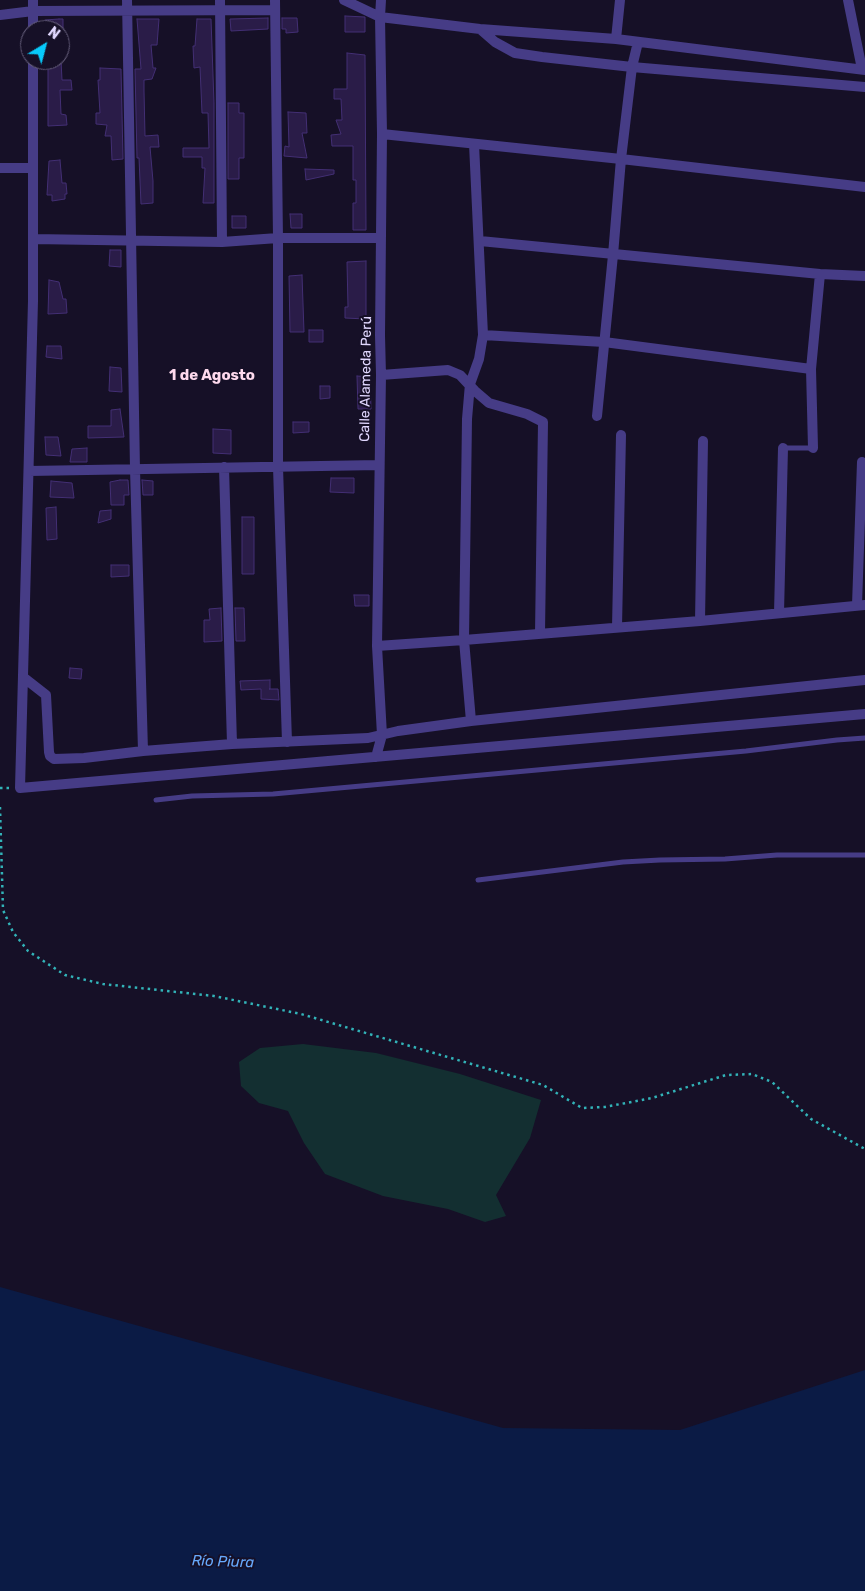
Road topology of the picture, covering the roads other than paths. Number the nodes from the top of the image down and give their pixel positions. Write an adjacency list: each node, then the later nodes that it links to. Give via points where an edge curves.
1 (33, 0): 9 (street)
2 (127, 0): 10 (street)
3 (344, 0): 12 (street)
4 (381, 0): 12 (street, Calle Alameda Perú)
5 (620, 0): 15 (street)
6 (848, 0): 19 (street)
7 (220, 5): 8 (street); 10 (street); 32 (street)
8 (275, 5): 27 (street)
9 (33, 11): 10 (street); 11 (street); 13 (street)
10 (127, 11): 30 (street)
11 (0, 15)
12 (380, 17): 14 (street); 21 (street, Calle Alameda Perú)
13 (33, 20)
14 (480, 29): 15 (street); 17 (street, via 495,42 515,52)
15 (616, 39): 16 (street)
16 (638, 42): 17 (street); 19 (street)
17 (632, 67): 20 (street); 23 (street)
18 (33, 70): 25 (street)
19 (863, 70)
20 (865, 86)
21 (382, 134): 22 (street); 28 (street, Calle Alameda Perú)
22 (474, 144): 23 (street); 31 (street)
23 (621, 159): 26 (street); 33 (street)
24 (0, 168): 25 (street)
25 (33, 168): 29 (street)
26 (865, 187)
27 (278, 238): 28 (street); 32 (street); 49 (street)
28 (381, 238): 39 (street, Calle Alameda Perú)
29 (33, 239): 30 (street); 51 (street)
30 (131, 241): 32 (street); 50 (street)
31 (480, 241): 33 (street); 36 (street)
32 (222, 242)
33 (613, 255): 34 (street); 37 (street)
34 (820, 274): 35 (street); 38 (street)
35 (865, 276)
36 (483, 334): 37 (street); 40 (street, via 479,360)
37 (604, 342): 38 (street); 41 (street)
38 (811, 370): 45 (street)
39 (381, 376): 40 (street, via 448,370); 47 (street, Calle Alameda Perú)
40 (470, 384): 56 (street, via 489,403 543,422); 57 (street)
41 (597, 416)
42 (622, 435): 55 (street)
43 (703, 440): 54 (street)
44 (782, 448): 45 (lane); 53 (street)
45 (813, 448)
46 (862, 462): 52 (street)
47 (379, 465): 49 (street); 58 (street, Calle Alameda Perú)
48 (224, 467): 49 (street); 50 (street); 66 (street)
49 (278, 467): 65 (street)
50 (135, 469): 51 (street); 67 (street)
51 (29, 471): 59 (street)
52 (861, 605): 53 (street)
53 (780, 613): 54 (street)
54 (700, 621): 55 (street)
55 (617, 626): 56 (street)
56 (540, 633): 57 (street)
57 (464, 640): 58 (street); 62 (street)
58 (377, 646): 63 (street, Calle Alameda Perú)
59 (23, 677): 67 (street, via 46,695 49,752 54,759); 68 (street, via 20,788)
60 (865, 680): 62 (street)
61 (865, 714): 68 (street)
62 (471, 720): 63 (street)
63 (382, 735): 65 (street); 68 (street, Calle Alameda Perú)
64 (865, 738): 69 (lane, via 273,794)
65 (287, 742): 66 (street)
66 (232, 744): 67 (street)
67 (143, 750)
68 (376, 757)
69 (156, 800)
70 (865, 855): 71 (lane, via 777,855 623,862)
71 (478, 880)

